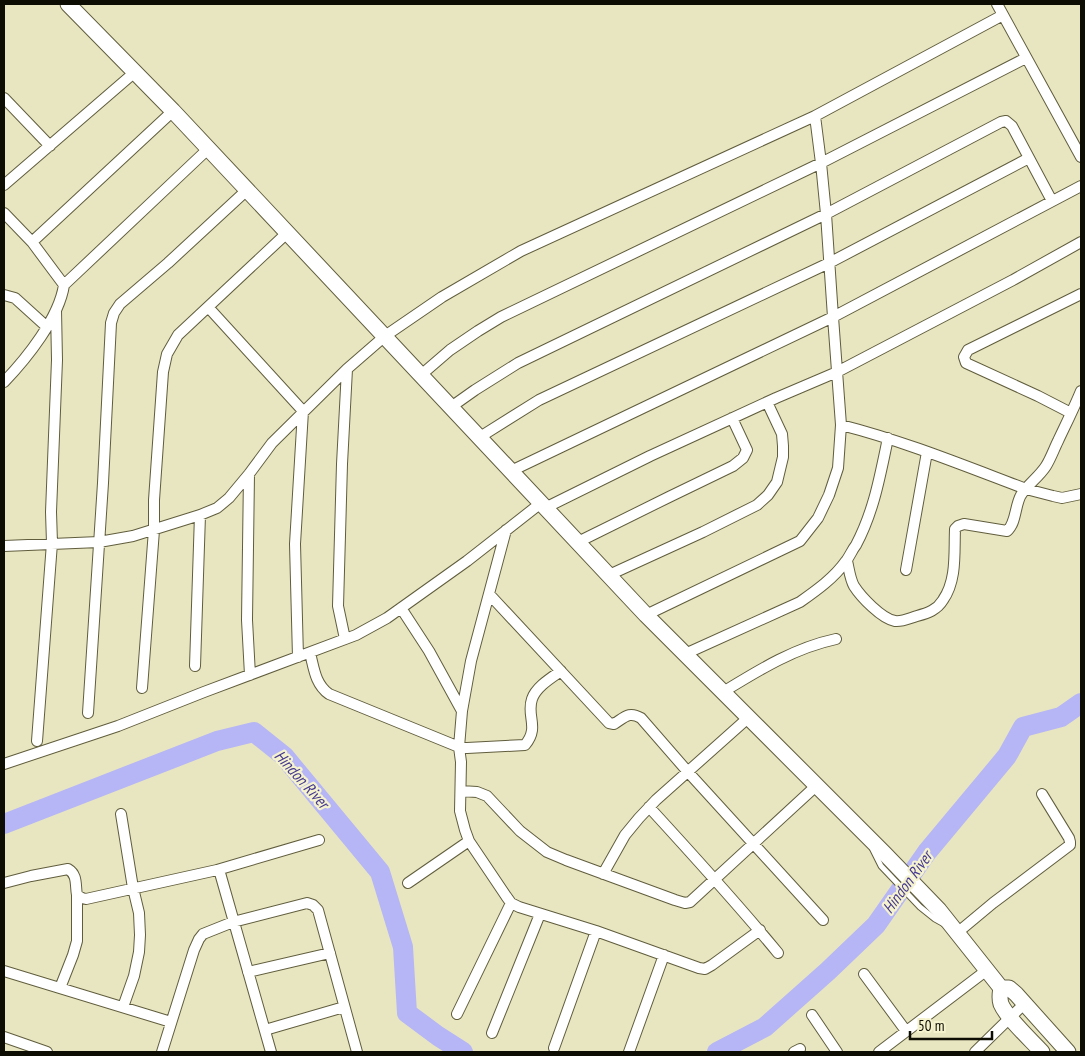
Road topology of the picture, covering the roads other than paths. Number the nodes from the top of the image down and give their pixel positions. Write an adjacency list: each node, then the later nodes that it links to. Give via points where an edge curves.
1 (68, 4): 5 (street)
2 (997, 4): 3 (street)
3 (1002, 15): 4 (street); 8 (street)
4 (1026, 58): 11 (street); 13 (street)
5 (135, 72): 7 (street); 9 (street)
6 (4, 98): 9 (street)
7 (173, 111): 10 (street); 21 (street)
8 (815, 116): 13 (street); 31 (street, via 521,251 442,297)
9 (50, 146): 14 (street)
10 (208, 148): 16 (street); 24 (street)
11 (1081, 157)
12 (1030, 158): 17 (street); 19 (street, via 1012,126 1006,121 1001,122); 23 (street)
13 (821, 163): 19 (street); 34 (street, via 501,317 450,350)
14 (4, 185)
15 (1081, 186): 17 (street)
16 (247, 190): 20 (street); 54 (street, via 114,312)
17 (1052, 201): 29 (street)
18 (4, 213): 21 (street)
19 (826, 214): 23 (street); 38 (street, via 518,363)
20 (287, 233): 27 (street); 31 (street)
21 (32, 242): 24 (street)
22 (1081, 242): 33 (street)
23 (829, 263): 29 (street); 43 (street, via 539,400)
24 (64, 285): 28 (street)
25 (4, 294): 30 (street, via 15,298)
26 (1081, 294): 40 (street, via 968,350 964,357 966,363)
27 (208, 307): 39 (street); 52 (street, via 178,335 167,354 163,372)
28 (56, 310): 30 (street); 56 (street)
29 (832, 318): 33 (street); 46 (street)
30 (48, 327): 35 (street)
31 (385, 336): 32 (street); 34 (street)
32 (346, 369): 39 (street); 64 (street, via 338,606)
33 (838, 372): 37 (street); 42 (street)
34 (421, 375): 38 (street)
35 (4, 382)
36 (1081, 391): 40 (street)
37 (767, 402): 41 (street); 60 (street, via 782,434 783,446 777,482 768,495 758,505)
38 (452, 408): 43 (street)
39 (303, 412): 47 (street, via 272,443); 68 (street, via 295,544)
40 (1071, 413): 48 (street, via 1048,463)
41 (732, 418): 50 (street); 55 (street, via 747,450 744,458)
42 (841, 425): 44 (street); 63 (street, via 838,468 829,495 818,518 800,541)
43 (480, 437): 46 (street)
44 (888, 438): 45 (street); 58 (street, via 868,519)
45 (928, 452): 48 (street); 59 (street)
46 (511, 471): 50 (street)
47 (249, 474): 51 (street, via 229,498 217,508); 71 (street, via 247,620)
48 (1026, 488): 49 (street, via 1062,498); 58 (street, via 1007,531 964,524 955,529 951,584 938,607 927,613 897,621 881,615 854,586)
49 (1081, 494)
50 (543, 505): 53 (street); 55 (street)
51 (200, 515): 52 (street); 69 (street)
52 (154, 530): 54 (street); 72 (street)
53 (506, 530): 61 (street); 62 (street)
54 (99, 542): 56 (street); 75 (street)
55 (578, 542): 60 (street)
56 (52, 543): 57 (street); 77 (street)
57 (4, 546)
58 (846, 561): 67 (street, via 829,580 800,602)
59 (906, 570)
60 (609, 575): 63 (street)
61 (489, 594): 70 (street); 74 (street)
62 (401, 608): 64 (street); 74 (street)
63 (646, 615): 67 (street)
64 (345, 639): 66 (street)
65 (836, 639): 73 (street, via 782,658)
66 (310, 653): 68 (street); 78 (street, via 318,683 329,694)
67 (685, 654): 73 (street)
68 (298, 657): 71 (street)
69 (195, 666)
70 (561, 671): 78 (street, via 532,697 532,732 525,745); 80 (street, via 609,724 631,714 641,718)
71 (250, 675): 79 (street, via 118,726)
72 (142, 688)
73 (723, 692): 76 (street)
74 (462, 711): 78 (street)
75 (88, 713)
76 (748, 718): 80 (street); 81 (street)
77 (37, 741)
78 (459, 746): 82 (street)
79 (4, 764)
80 (688, 772): 84 (street); 88 (street)
81 (816, 786): 88 (street); 89 (street, via 867,836)
82 (461, 792): 87 (street, via 460,811); 91 (street, via 487,796 520,831 547,852)
83 (1042, 794): 102 (street, via 1070,844)
84 (649, 807): 91 (street, via 625,835); 92 (street)
85 (121, 814): 95 (street)
86 (319, 840): 90 (street)
87 (469, 841): 93 (street); 97 (street)
88 (753, 844): 92 (street); 99 (street)
89 (883, 860): 102 (street, via 939,910); 102 (lane, via 920,907)
90 (218, 870): 95 (street); 100 (street)
91 (603, 874): 92 (street, via 685,903)
92 (715, 879): 101 (street)
93 (408, 882)
94 (4, 883): 96 (street, via 68,869 75,875)
95 (133, 888): 96 (street, via 86,899); 114 (street, via 139,913 139,952)
96 (77, 895): 111 (street, via 77,941)
97 (511, 902): 98 (street); 116 (street)
98 (540, 914): 103 (street); 122 (street)
99 (823, 920)
100 (233, 922): 104 (street, via 313,904 318,910); 109 (street); 119 (street, via 203,934 199,939)
101 (760, 930): 105 (street); 106 (street, via 705,968)
102 (955, 930): 107 (street)
103 (596, 931): 106 (street); 124 (street)
104 (330, 953): 109 (street); 115 (street)
105 (778, 953)
106 (664, 955): 129 (street)
107 (987, 970): 112 (street); 121 (street)
108 (4, 971): 111 (street)
109 (248, 972): 120 (street)
110 (864, 974): 121 (street)
111 (60, 988): 114 (street)
112 (1001, 988): 113 (street, via 1009,988); 118 (street, via 1001,1004)
113 (1024, 1004): 118 (street); 134 (street)
114 (123, 1007): 119 (street)
115 (344, 1008): 120 (street); 128 (street)
116 (457, 1014)
117 (812, 1015): 130 (street)
118 (1011, 1018): 132 (street); 133 (street)
119 (171, 1022): 126 (street)
120 (265, 1030): 127 (street)
121 (906, 1031): 131 (street)
122 (492, 1032)
123 (4, 1037): 125 (street)
124 (554, 1048)
125 (47, 1052)
126 (162, 1052)
127 (271, 1052)
128 (357, 1052)
129 (629, 1052)
130 (837, 1052)
131 (879, 1052)
132 (975, 1052)
133 (1042, 1052)
134 (1068, 1052)

